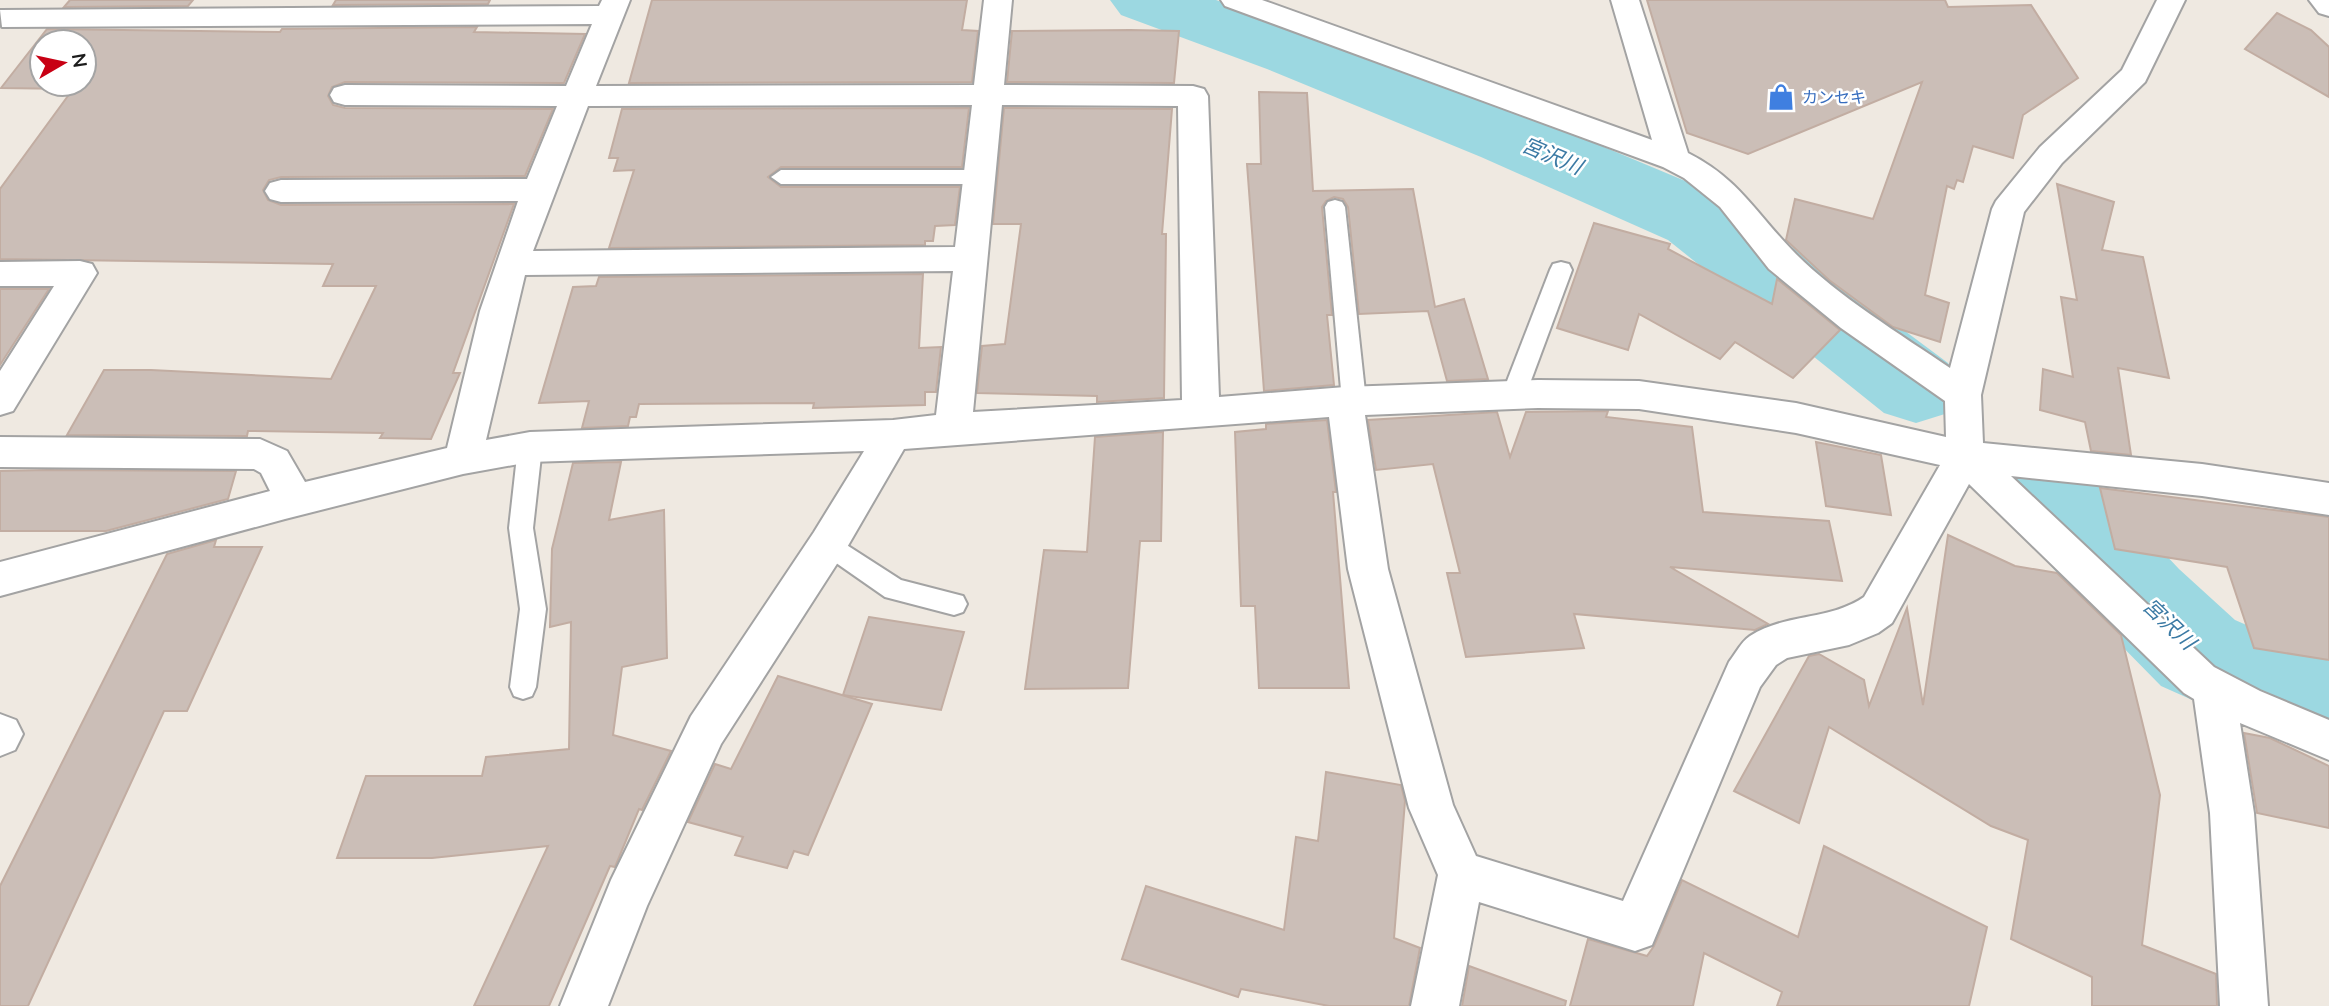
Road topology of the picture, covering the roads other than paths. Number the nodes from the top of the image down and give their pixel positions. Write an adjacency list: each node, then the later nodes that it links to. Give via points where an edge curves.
1 (998, 0): 9 (street)
2 (1236, 0): 12 (street)
3 (1625, 0): 12 (street)
4 (2171, 0): 23 (street, via 2134,75 2050,155 2008,209)
5 (2323, 0): 7 (street)
6 (613, 7): 8 (street); 11 (street)
7 (2329, 7)
8 (6, 12)
9 (988, 93): 11 (street); 14 (street); 26 (street, via 1193,96)
10 (345, 95): 11 (street)
11 (574, 99): 15 (street)
12 (1674, 159): 23 (street, via 1731,199 1781,260 1853,319)
13 (781, 177): 14 (lane)
14 (979, 177): 18 (street)
15 (539, 190): 16 (street); 19 (street)
16 (281, 191)
17 (1335, 207): 25 (lane)
18 (970, 259): 19 (street); 27 (street)
19 (512, 263): 32 (street, via 489,340)
20 (1561, 270): 22 (lane)
21 (0, 274): 24 (street, via 80,273)
22 (1514, 394): 25 (street); 31 (street, via 1639,395 1796,418)
23 (1963, 395): 31 (street)
24 (0, 401)
25 (1350, 401): 26 (street); 41 (street, via 1368,569 1431,808)
26 (1201, 413): 27 (street)
27 (953, 428): 28 (street)
28 (893, 435): 29 (street); 35 (street)
29 (530, 447): 32 (street); 38 (lane, via 521,528 533,609)
30 (0, 452): 34 (street, via 260,454 274,462)
31 (1965, 456): 33 (street, via 2202,480); 39 (street, via 2190,671); 41 (street, via 1878,610 1848,629 1762,650 1744,676 1636,929)
32 (463, 459): 34 (street)
33 (2329, 499)
34 (295, 500): 36 (street)
35 (828, 544): 37 (lane, via 894,589); 42 (street, via 706,730 627,896)
36 (0, 579)
37 (954, 604)
38 (523, 687)
39 (2213, 687): 40 (street); 44 (street, via 2232,813)
40 (2329, 740)
41 (1461, 874): 43 (street)
42 (584, 1006)
43 (1435, 1006)
44 (2244, 1006)

